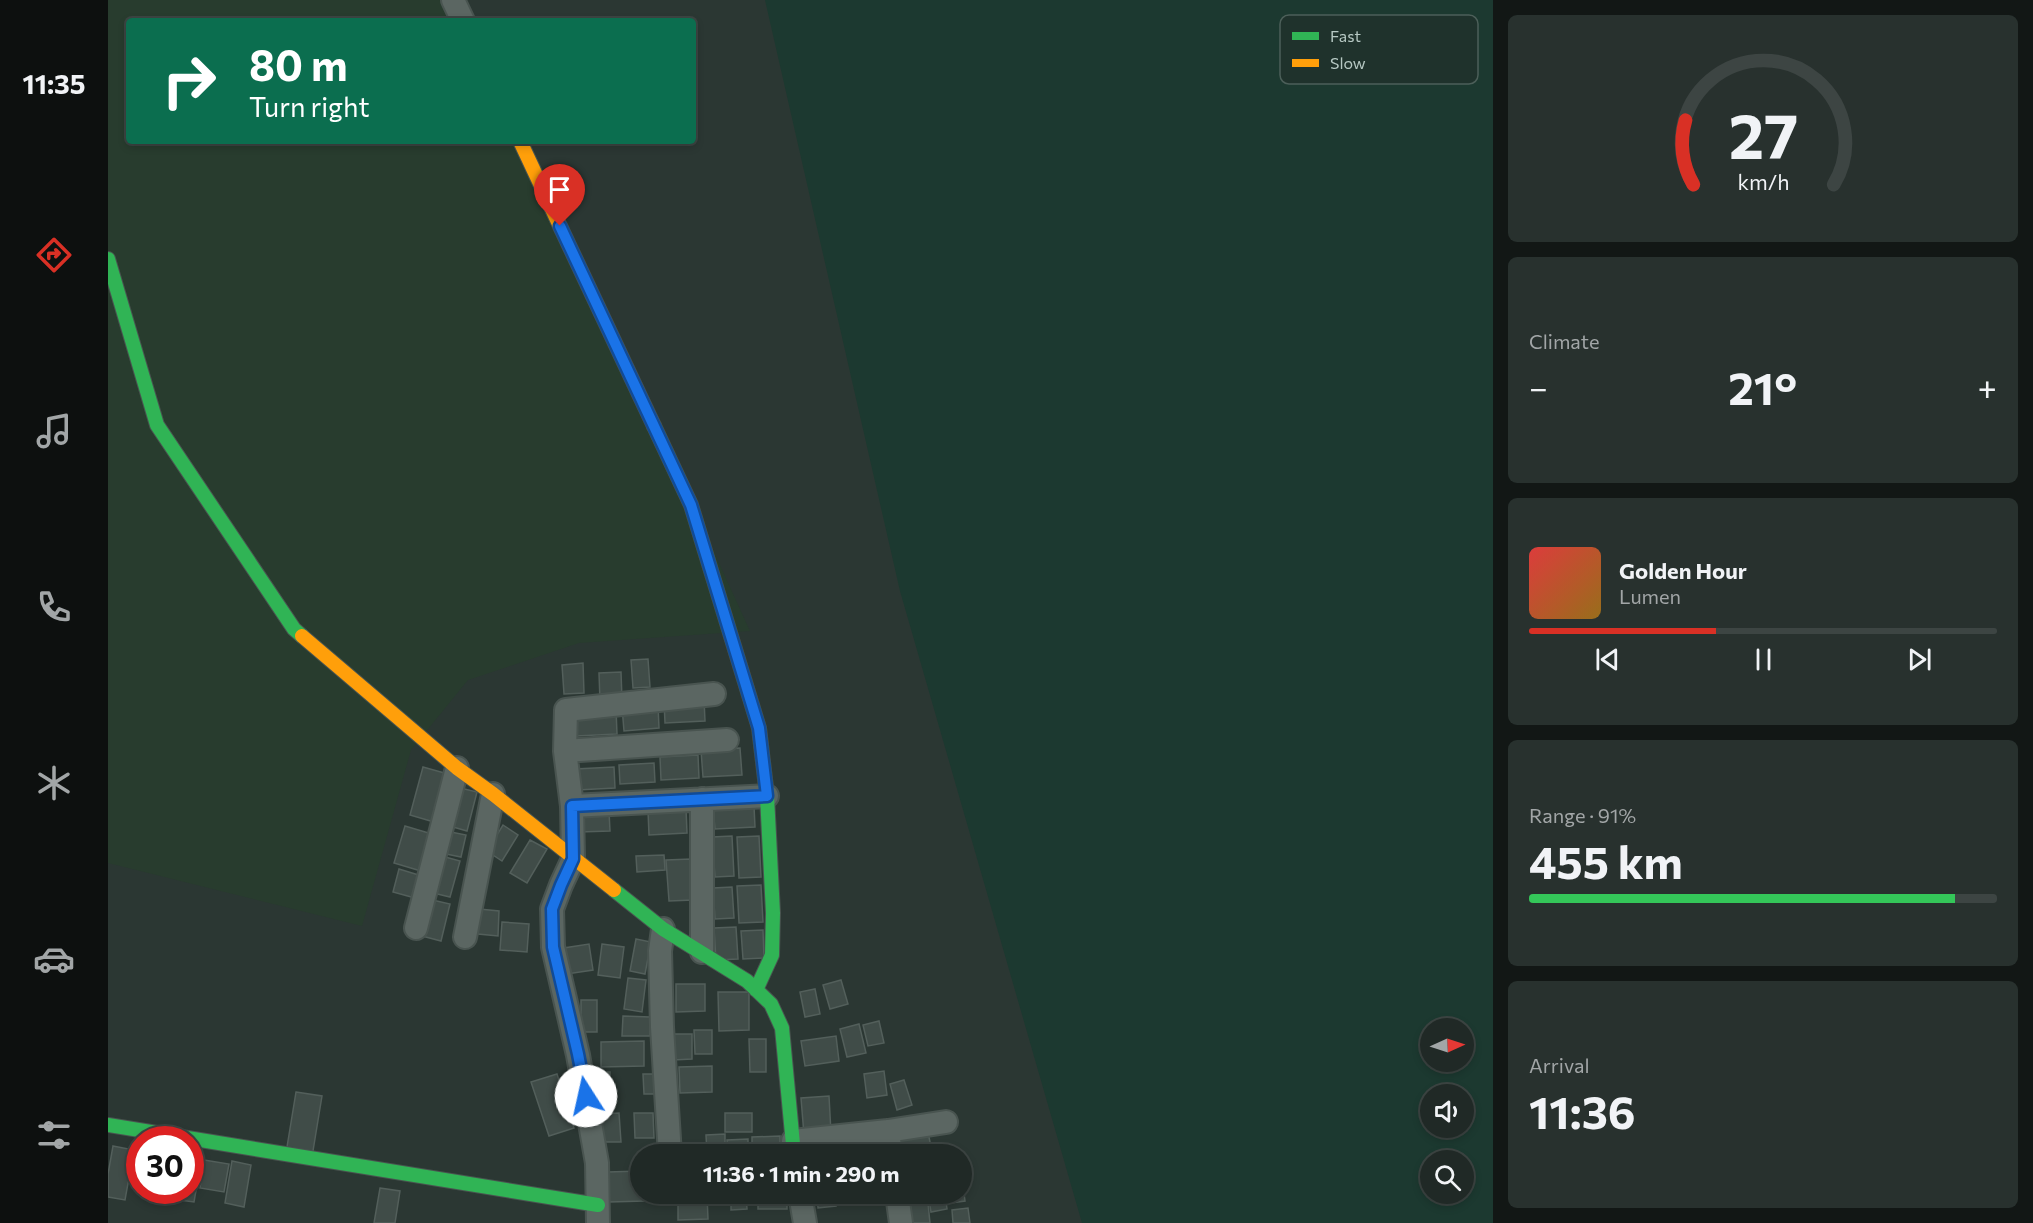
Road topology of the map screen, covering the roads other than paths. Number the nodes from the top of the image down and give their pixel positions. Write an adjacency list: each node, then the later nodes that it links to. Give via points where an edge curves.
1 (453, 0): 2 (street)
2 (462, 18)
3 (521, 144): 10 (street, via 691,505 759,728)
4 (108, 259): 8 (street, via 157,425 294,629)
5 (714, 694): 7 (street, via 566,710)
6 (727, 740): 7 (street)
7 (565, 751): 12 (street)
8 (457, 768): 9 (street); 14 (street)
9 (493, 794): 13 (street); 16 (street)
10 (767, 796): 11 (street); 18 (street, via 772,955)
11 (702, 799): 12 (street); 17 (street)
12 (572, 806): 13 (street)
13 (573, 859): 15 (street); 28 (street, via 552,909 553,947 578,1054 597,1163)
14 (416, 928)
15 (663, 929): 17 (street); 22 (street, via 662,1027)
16 (465, 937)
17 (702, 952): 18 (street)
18 (756, 990): 23 (street, via 771,1004 782,1028)
19 (946, 1122): 21 (street)
20 (108, 1125): 28 (street)
21 (888, 1131): 24 (street); 25 (street)
22 (669, 1144)
23 (794, 1144)
24 (816, 1144)
25 (890, 1144)
26 (802, 1204): 29 (street)
27 (898, 1204): 30 (street)
28 (598, 1214)
29 (805, 1223)
30 (901, 1223)

